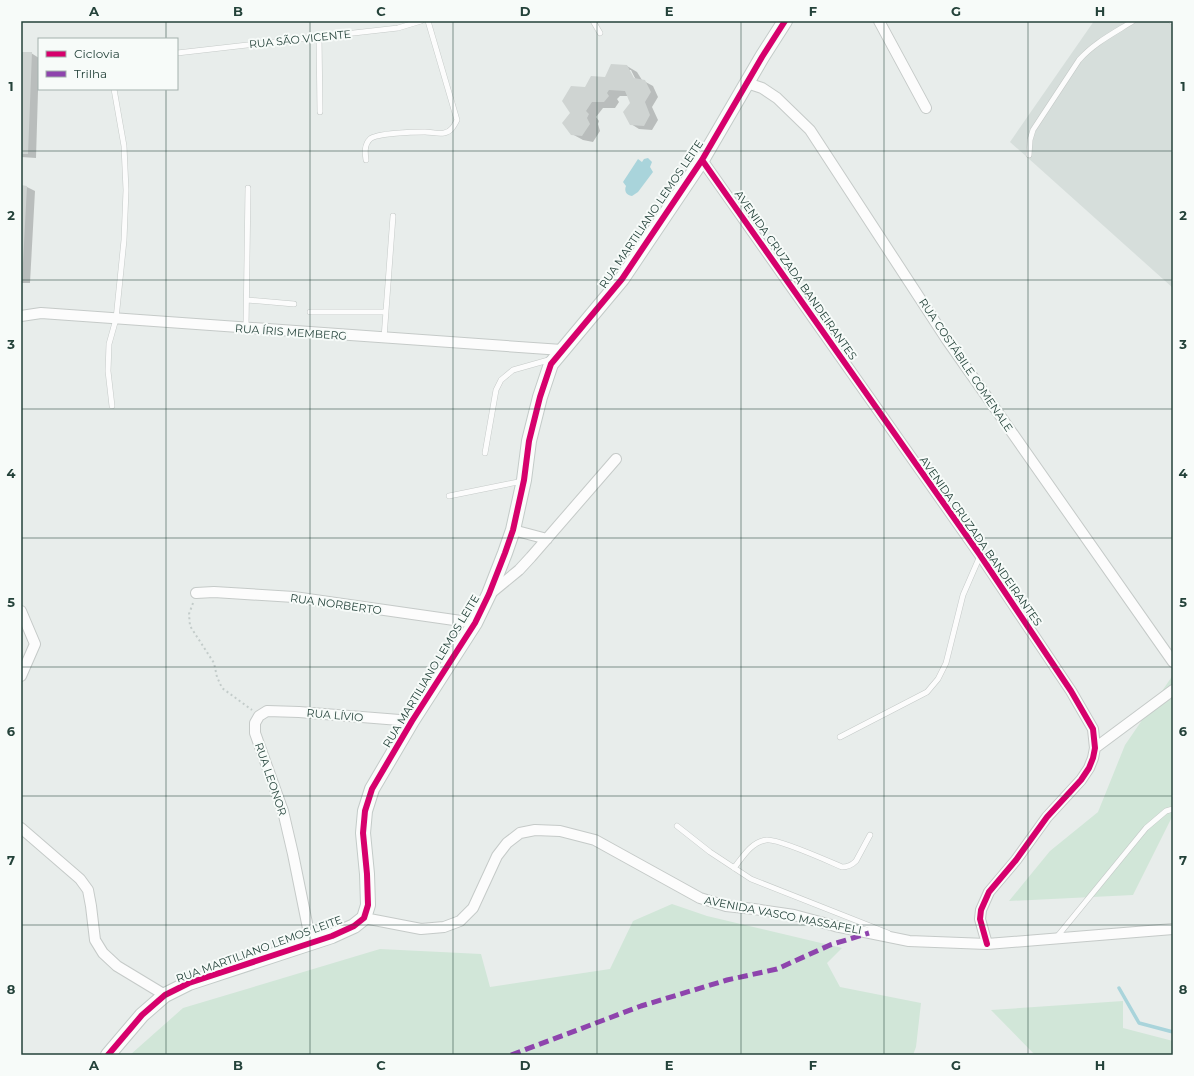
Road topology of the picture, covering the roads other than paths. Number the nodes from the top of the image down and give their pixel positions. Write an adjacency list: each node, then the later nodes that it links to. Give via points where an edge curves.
1 (421, 21): 8 (lane, RUA SÃO VICENTE, via 398,28)
2 (428, 21): 15 (lane, via 457,120 454,127 445,133 413,132 376,136 369,140 364,151)
3 (593, 21): 7 (lane)
4 (784, 21): 10 (street, RUA MARTILIANO LEMOS LEITE)
5 (879, 21): 12 (street)
6 (1133, 21): 14 (lane, via 1098,42 1079,60 1033,130)
7 (600, 33)
8 (319, 37): 9 (lane, RUA SÃO VICENTE); 13 (lane)
9 (178, 53)
10 (747, 83): 16 (street, RUA MARTILIANO LEMOS LEITE); 40 (street, RUA COSTÁBILE COMENALE, via 762,88 777,98 810,130 947,340)
11 (114, 90): 24 (lane, via 124,146 126,190)
12 (926, 108)
13 (320, 112)
14 (1029, 155)
15 (366, 160)
16 (702, 160): 27 (street, RUA MARTILIANO LEMOS LEITE, via 622,279); 35 (street, AVENIDA CRUZADA BANDEIRANTES)
17 (248, 188): 19 (lane)
18 (393, 216): 22 (lane)
19 (247, 300): 20 (lane); 25 (lane)
20 (294, 304)
21 (310, 312): 22 (lane)
22 (386, 312): 26 (lane)
23 (21, 316): 24 (street, RUA ÍRIS MEMBERG, via 41,313)
24 (116, 319): 25 (street, RUA ÍRIS MEMBERG); 28 (lane, via 109,344 108,371)
25 (246, 328): 26 (street, RUA ÍRIS MEMBERG)
26 (384, 338): 27 (street, RUA ÍRIS MEMBERG)
27 (559, 354): 29 (lane, via 513,370 501,380 496,390); 31 (street, RUA MARTILIANO LEMOS LEITE, via 551,364 540,397 529,441)
28 (112, 406)
29 (485, 453)
30 (616, 459): 34 (street, RUA MARTILIANO LEMOS LEITE)
31 (524, 480): 32 (lane); 33 (street, RUA MARTILIANO LEMOS LEITE)
32 (449, 496)
33 (513, 530): 34 (street); 37 (street, RUA MARTILIANO LEMOS LEITE)
34 (547, 539): 37 (street, RUA MARTILIANO LEMOS LEITE, via 519,570)
35 (980, 555): 45 (lane, via 963,595 946,663 938,679 927,692); 46 (street, AVENIDA CRUZADA BANDEIRANTES, via 1082,708 1093,729)
36 (196, 593): 39 (street, RUA NORBERTO, via 294,597)
37 (489, 594): 39 (street, RUA MARTILIANO LEMOS LEITE)
38 (21, 611): 41 (street, via 35,644)
39 (474, 623): 44 (street, RUA MARTILIANO LEMOS LEITE)
40 (1173, 662)
41 (21, 676)
42 (1173, 690): 46 (street)
43 (259, 716): 44 (street, RUA LÍVIO, via 267,711 299,712); 56 (street, RUA LEONOR, via 255,723 255,733 283,811)
44 (412, 721): 52 (street, RUA MARTILIANO LEMOS LEITE, via 372,789 365,811 363,833 368,905)
45 (840, 737)
46 (1095, 748): 57 (street, AVENIDA CRUZADA BANDEIRANTES, via 1089,768 1081,780 1047,817 989,892 980,919)
47 (1173, 809): 54 (lane, via 1166,811 1146,828)
48 (677, 826): 51 (lane)
49 (21, 828): 58 (street, via 80,879 88,890 95,940 103,953 117,966)
50 (870, 835): 51 (lane, via 856,861 846,867 780,842 766,840 747,851)
51 (734, 868): 55 (lane, via 751,879)
52 (364, 918): 55 (street, AVENIDA VASCO MASSAFELI, via 420,929 444,928 460,921 473,908 497,856 507,843 520,834 535,830 560,831 595,840 700,898 726,906 794,915); 56 (street, RUA MARTILIANO LEMOS LEITE, via 354,926)
53 (1173, 929): 54 (street, AVENIDA VASCO MASSAFELI)
54 (1055, 938): 57 (street, AVENIDA VASCO MASSAFELI)
55 (909, 941): 57 (street, AVENIDA VASCO MASSAFELI)
56 (311, 943): 58 (street, RUA MARTILIANO LEMOS LEITE, via 189,983)
57 (987, 944)
58 (165, 995): 59 (street, RUA MARTILIANO LEMOS LEITE, via 142,1015)
59 (108, 1055)

